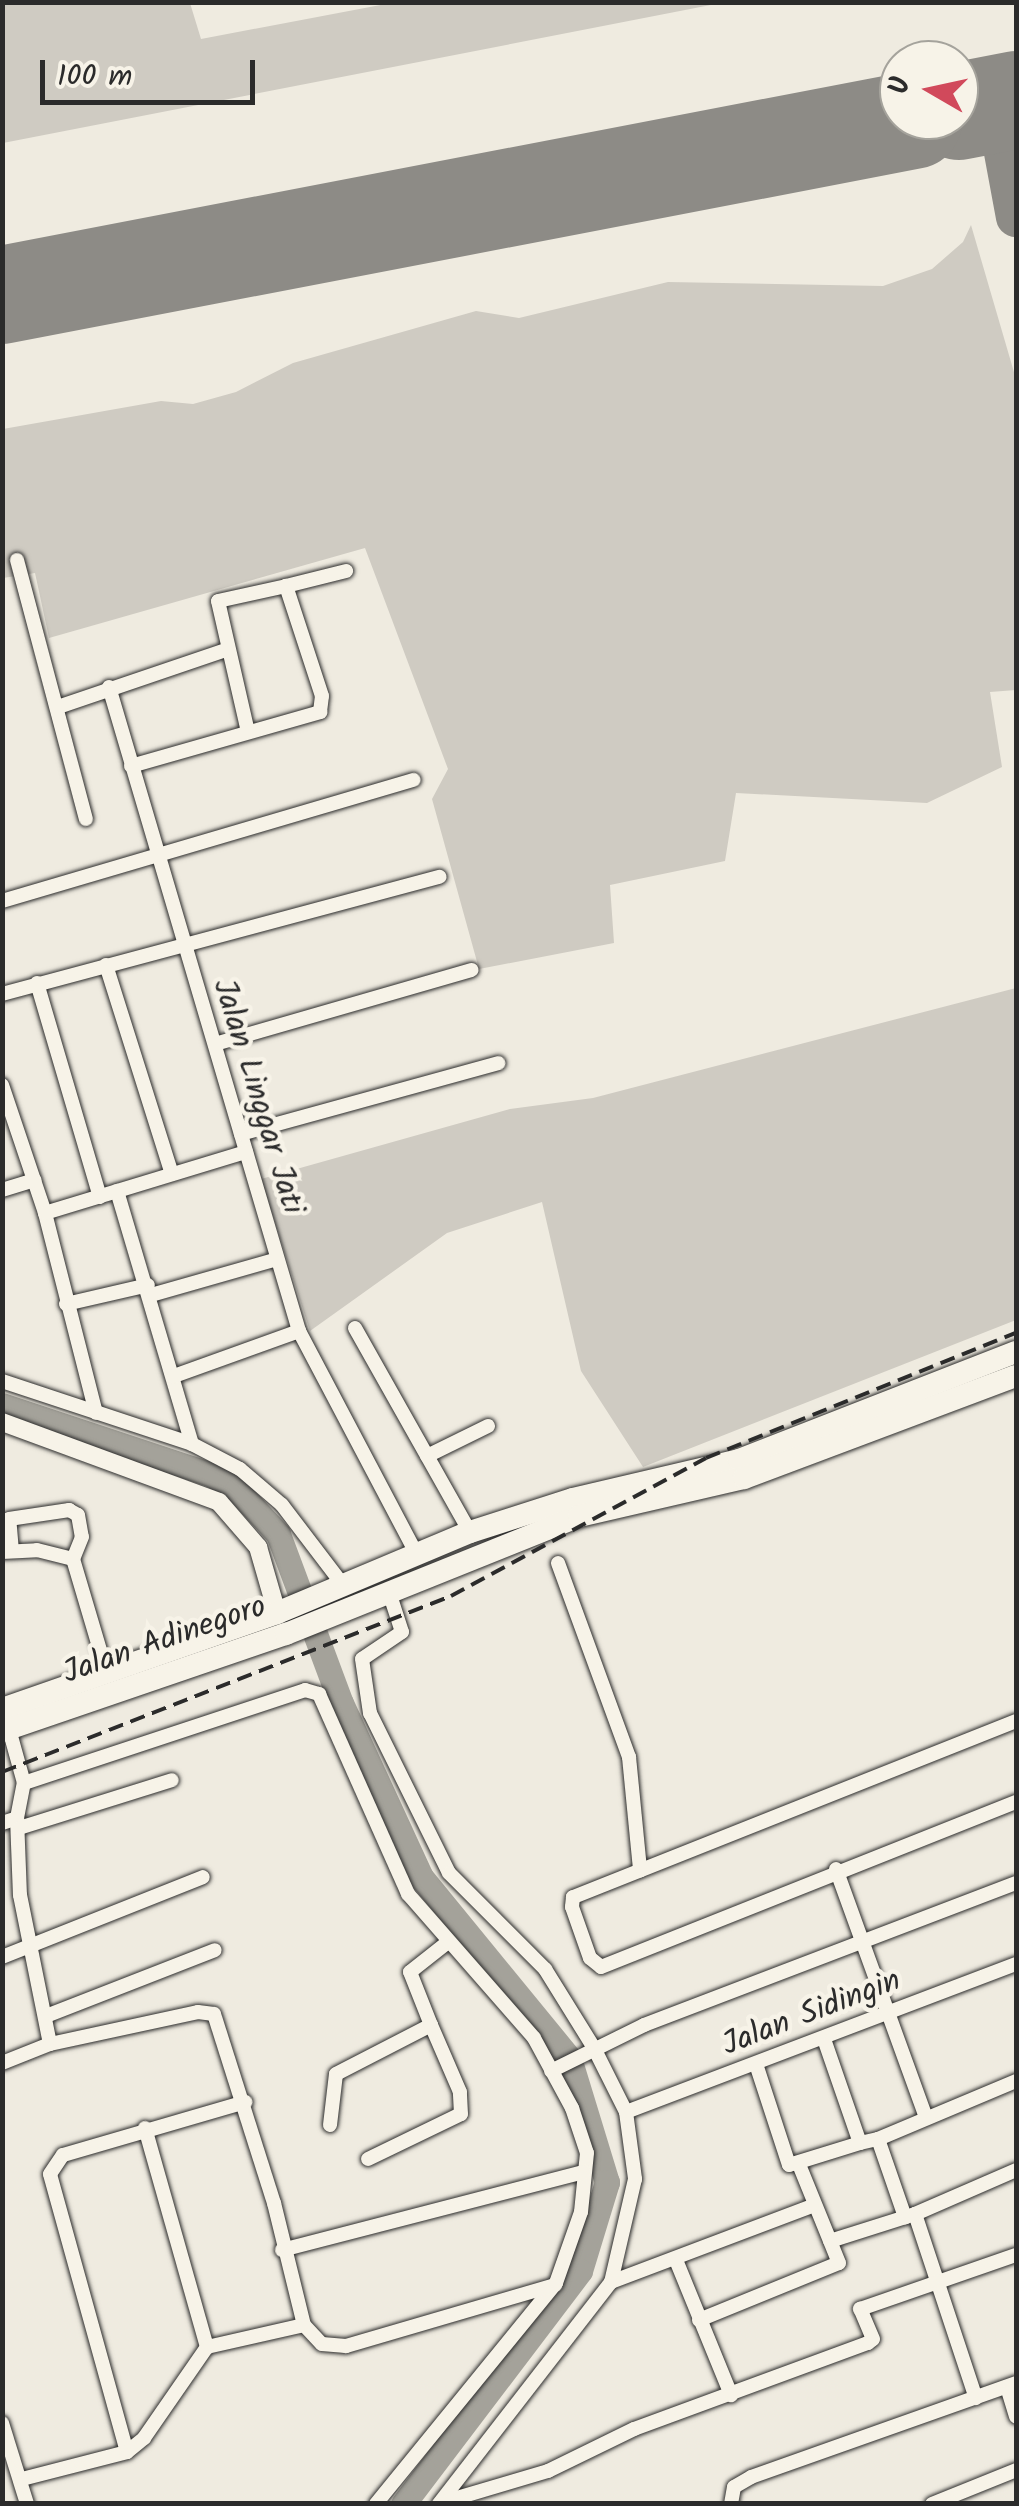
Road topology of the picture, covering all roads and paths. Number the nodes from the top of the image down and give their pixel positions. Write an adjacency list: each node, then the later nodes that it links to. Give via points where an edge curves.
1 (18, 560): 6 (street)
2 (346, 571): 3 (street)
3 (286, 586): 4 (street, via 220,598); 7 (street, via 322,709)
4 (225, 650): 5 (street); 7 (street)
5 (109, 687): 6 (street); 8 (street, Jalan Linggar Jati)
6 (58, 707): 10 (street)
7 (248, 732): 8 (street)
8 (131, 766): 11 (street, Jalan Linggar Jati)
9 (414, 780): 11 (street)
10 (86, 819)
11 (154, 853): 13 (street); 14 (street, Jalan Linggar Jati)
12 (440, 876): 14 (street)
13 (2, 901)
14 (181, 944): 15 (street); 19 (street, Jalan Linggar Jati)
15 (106, 965): 17 (street); 24 (street)
16 (472, 970): 19 (street)
17 (37, 983): 18 (street); 28 (street)
18 (2, 994)
19 (215, 1044): 22 (street, Jalan Linggar Jati)
20 (498, 1063): 22 (street)
21 (2, 1085): 25 (street)
22 (241, 1134): 23 (street, Jalan Linggar Jati)
23 (246, 1152): 24 (street); 30 (street, Jalan Linggar Jati)
24 (172, 1174): 27 (street)
25 (34, 1180): 26 (street); 29 (street)
26 (2, 1190)
27 (117, 1191): 28 (street); 31 (street)
28 (100, 1197): 29 (street)
29 (45, 1213): 32 (street)
30 (276, 1258): 31 (street); 34 (street, Jalan Linggar Jati)
31 (150, 1290): 32 (street); 36 (street)
32 (66, 1304): 39 (street)
33 (355, 1328): 43 (street)
34 (300, 1331): 36 (street); 47 (street, Jalan Linggar Jati)
35 (1016, 1352): 44 (highway)
36 (174, 1376): 42 (street)
37 (1016, 1376): 44 (highway)
38 (2, 1380): 39 (street)
39 (96, 1413): 42 (street)
40 (2, 1422): 52 (street, via 219,1502 258,1547)
41 (488, 1426): 43 (street)
42 (192, 1444): 51 (street, via 259,1483)
43 (427, 1456): 45 (street)
44 (741, 1469): 45 (highway, via 572,1499); 50 (highway, via 578,1516)
45 (470, 1532): 47 (highway)
46 (7, 1551): 48 (street); 48 (street, via 9,1519 69,1510 78,1515 82,1537)
47 (417, 1555): 51 (highway)
48 (74, 1559): 53 (street)
49 (558, 1563): 61 (street, via 628,1757)
50 (389, 1592): 51 (highway); 75 (street, via 402,1632 362,1659 370,1713 449,1873 544,1969)
51 (342, 1594): 52 (highway, Jalan Adinegoro)
52 (281, 1620): 53 (highway, Jalan Adinegoro)
53 (110, 1684): 55 (highway, Jalan Adinegoro)
54 (1016, 1721): 61 (street)
55 (5, 1723): 57 (street)
56 (172, 1780): 59 (street)
57 (24, 1783): 59 (street); 64 (street, via 305,1690 318,1694 408,1894)
58 (1016, 1802): 60 (street)
59 (13, 1823): 65 (street)
60 (836, 1869): 61 (street, via 601,1967 590,1958 571,1900); 66 (street)
61 (640, 1870)
62 (203, 1877): 65 (street)
63 (1016, 1883): 66 (street)
64 (448, 1942): 72 (street, via 410,1972); 78 (street, via 534,2038)
65 (29, 1945): 68 (street); 71 (street)
66 (864, 1946): 70 (street); 75 (street)
67 (215, 1950): 71 (street)
68 (2, 1957)
69 (1016, 1964): 70 (street, Jalan Sidingin)
70 (892, 2014): 73 (street, Jalan Sidingin); 82 (street)
71 (46, 2016): 74 (street)
72 (431, 2025): 83 (street, via 336,2074); 87 (street, via 460,2092 461,2114)
73 (824, 2039): 77 (street, Jalan Sidingin); 86 (street)
74 (50, 2044): 76 (street); 80 (street, via 206,2011 214,2014)
75 (591, 2050): 78 (street); 81 (street)
76 (2, 2063)
77 (756, 2064): 81 (street, Jalan Sidingin); 88 (street, via 786,2159)
78 (554, 2070): 90 (street, via 580,2132)
79 (1016, 2081): 82 (street)
80 (244, 2102): 84 (street); 94 (street)
81 (626, 2112): 97 (street, via 635,2179)
82 (926, 2118): 85 (street)
83 (330, 2125)
84 (145, 2128): 102 (street); 108 (street, via 64,2155 50,2174)
85 (878, 2139): 86 (street); 92 (street)
86 (860, 2144): 88 (street)
87 (368, 2159)
88 (800, 2167): 91 (street)
89 (1016, 2170): 92 (street)
90 (584, 2172): 94 (street); 99 (street, via 581,2212)
91 (812, 2206): 93 (street); 96 (street)
92 (910, 2216): 93 (street); 98 (street)
93 (830, 2241): 100 (street, via 840,2263)
94 (282, 2250): 101 (street)
95 (1016, 2255): 98 (street)
96 (676, 2260): 97 (street); 100 (street)
97 (611, 2282): 111 (street)
98 (943, 2283): 104 (street, via 860,2309 873,2339 868,2343); 105 (street)
99 (555, 2285): 101 (street, via 346,2346 322,2344); 113 (street)
100 (699, 2320): 104 (street)
101 (304, 2325): 102 (street)
102 (207, 2347): 108 (street, via 144,2438)
103 (1012, 2385): 105 (street); 106 (street)
104 (731, 2395): 111 (street, via 634,2429 548,2471)
105 (976, 2398): 114 (street, via 752,2477 734,2487)
106 (1016, 2416)
107 (2, 2423): 110 (street)
108 (127, 2452): 110 (street)
109 (1016, 2470): 115 (street)
110 (22, 2478): 112 (street)
111 (439, 2503)
112 (27, 2504)
113 (376, 2504)
114 (731, 2504)
115 (932, 2504)

